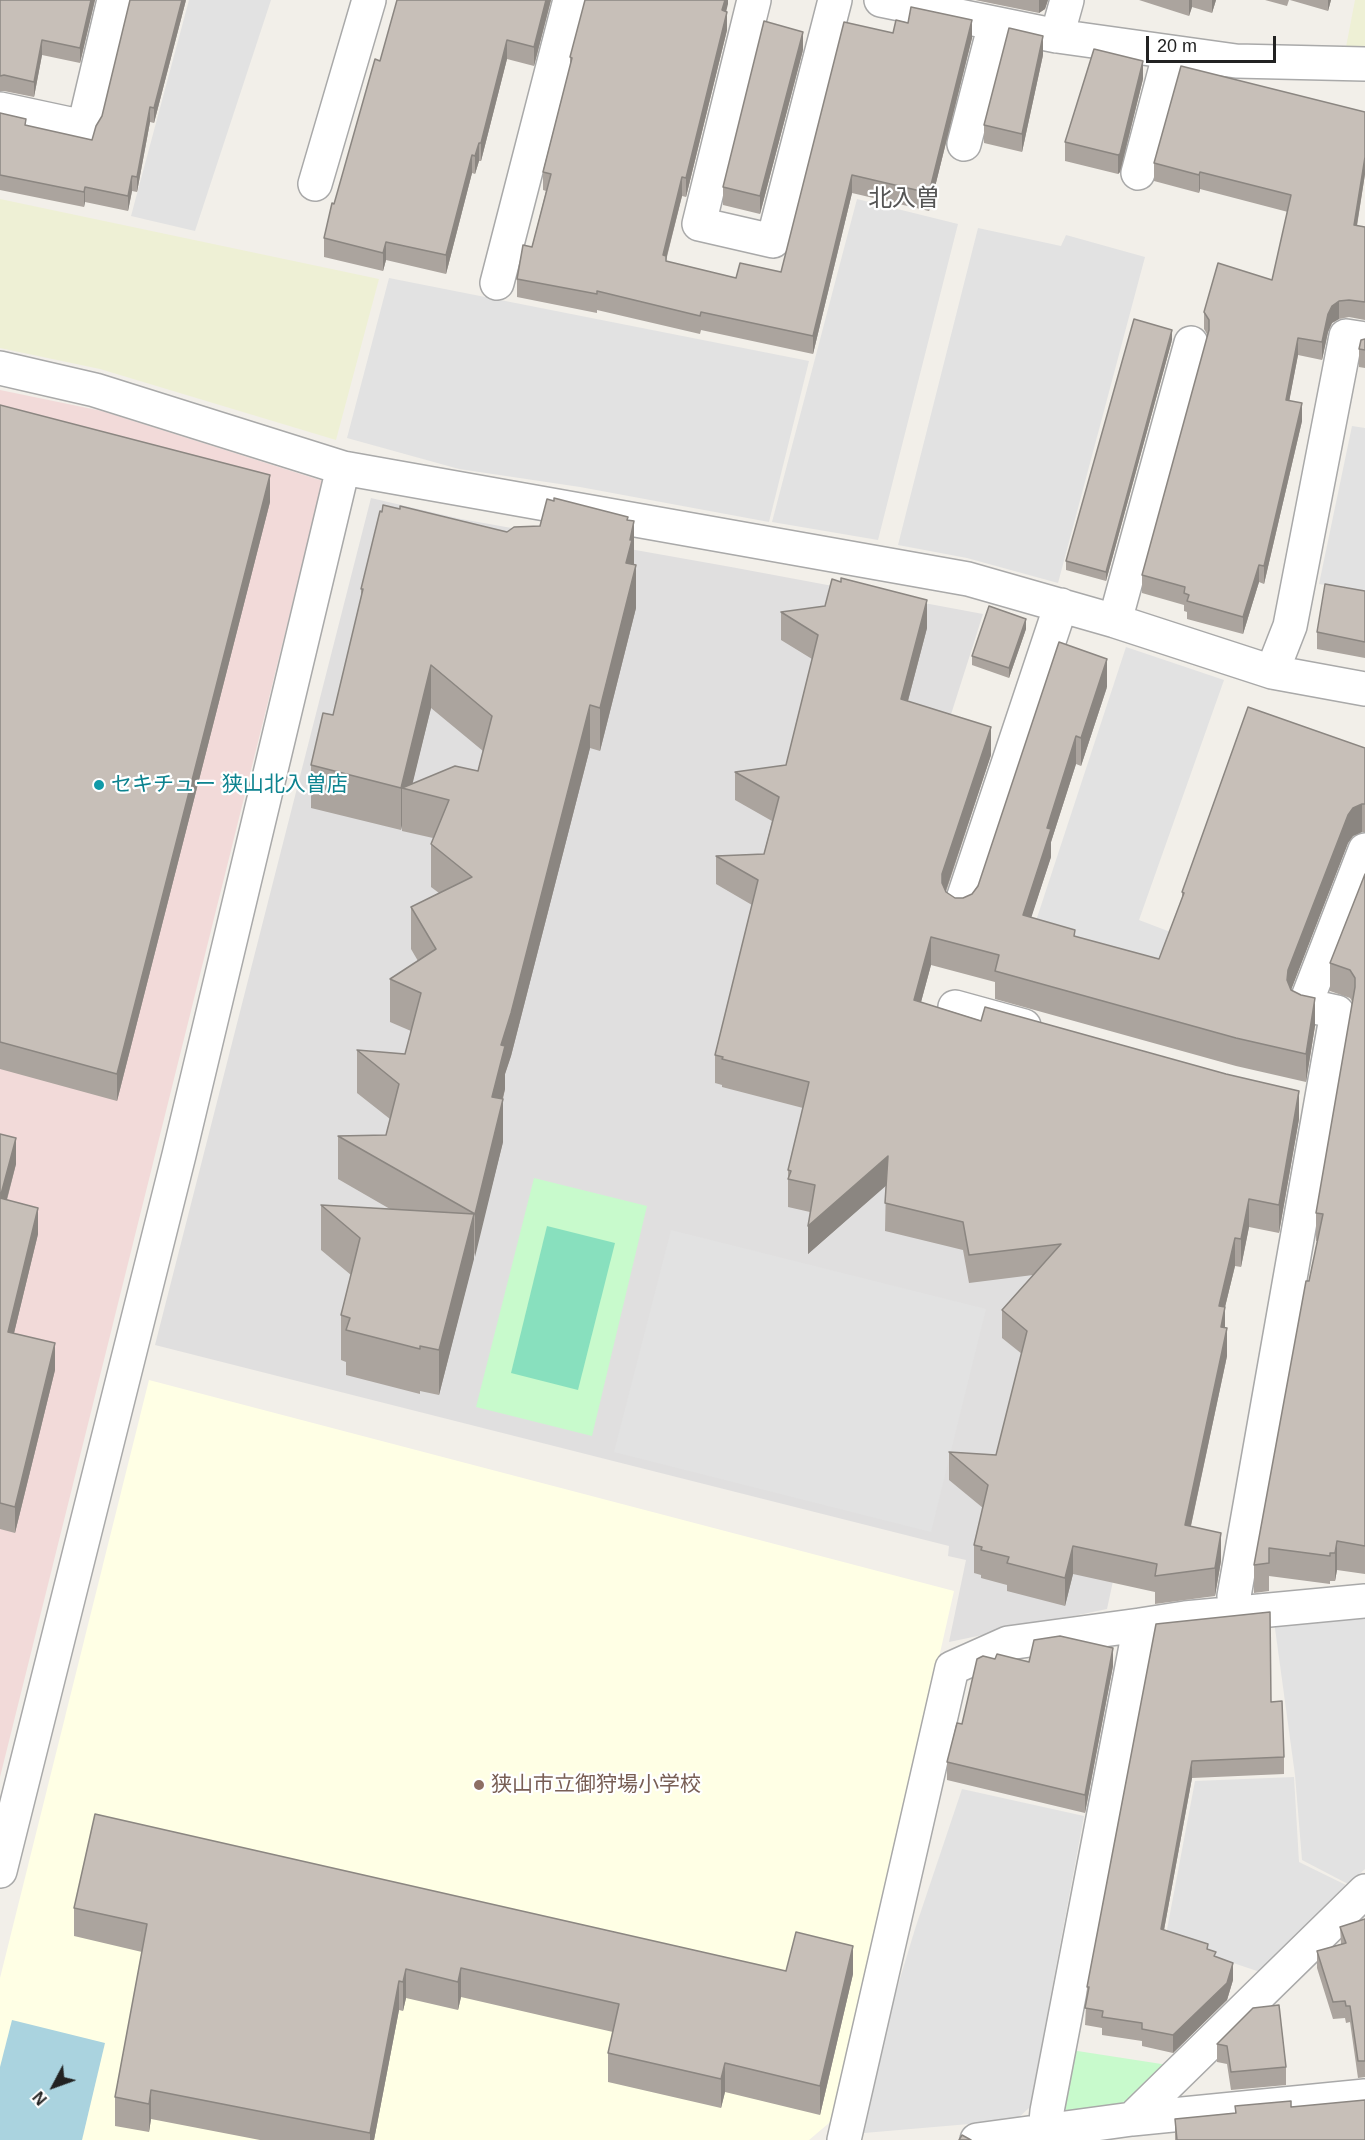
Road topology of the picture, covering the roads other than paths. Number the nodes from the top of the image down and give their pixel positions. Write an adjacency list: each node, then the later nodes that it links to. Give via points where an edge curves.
1 (114, 0): 12 (street, via 84,127)
2 (369, 0): 15 (street)
3 (570, 0): 16 (street)
4 (754, 0): 5 (street, via 699,224 773,242)
5 (835, 0)
6 (881, 0): 8 (street)
7 (1067, 0): 9 (street)
8 (995, 24): 9 (street); 13 (street)
9 (1057, 36): 10 (street)
10 (1170, 52): 11 (street, via 1236,61); 14 (street)
11 (1365, 64)
12 (0, 109)
13 (964, 144)
14 (1138, 173)
15 (315, 184)
16 (497, 283)
17 (1365, 339): 23 (street, via 1347,336 1290,626)
18 (1191, 343): 22 (street)
19 (0, 368): 20 (street, via 95,390)
20 (343, 468): 21 (street, via 968,579); 34 (street, via 184,1132)
21 (1061, 605): 22 (street); 26 (street)
22 (1115, 621): 23 (street)
23 (1272, 672): 24 (street)
24 (1365, 689)
25 (1365, 850): 30 (street, via 1305,1005 1337,1012)
26 (960, 908)
27 (955, 1007): 28 (street)
28 (1047, 1033)
29 (1288, 1097): 30 (street)
30 (1322, 1104): 32 (street, via 1234,1596)
31 (1365, 1601): 32 (street)
32 (1235, 1614): 33 (street)
33 (1140, 1624): 38 (street); 39 (street, via 1008,1643 952,1668)
34 (0, 1871)
35 (1365, 1891): 37 (street)
36 (1365, 2096): 37 (street)
37 (1132, 2119): 38 (street)
38 (1043, 2136): 40 (street)
39 (844, 2140)
40 (977, 2140)

